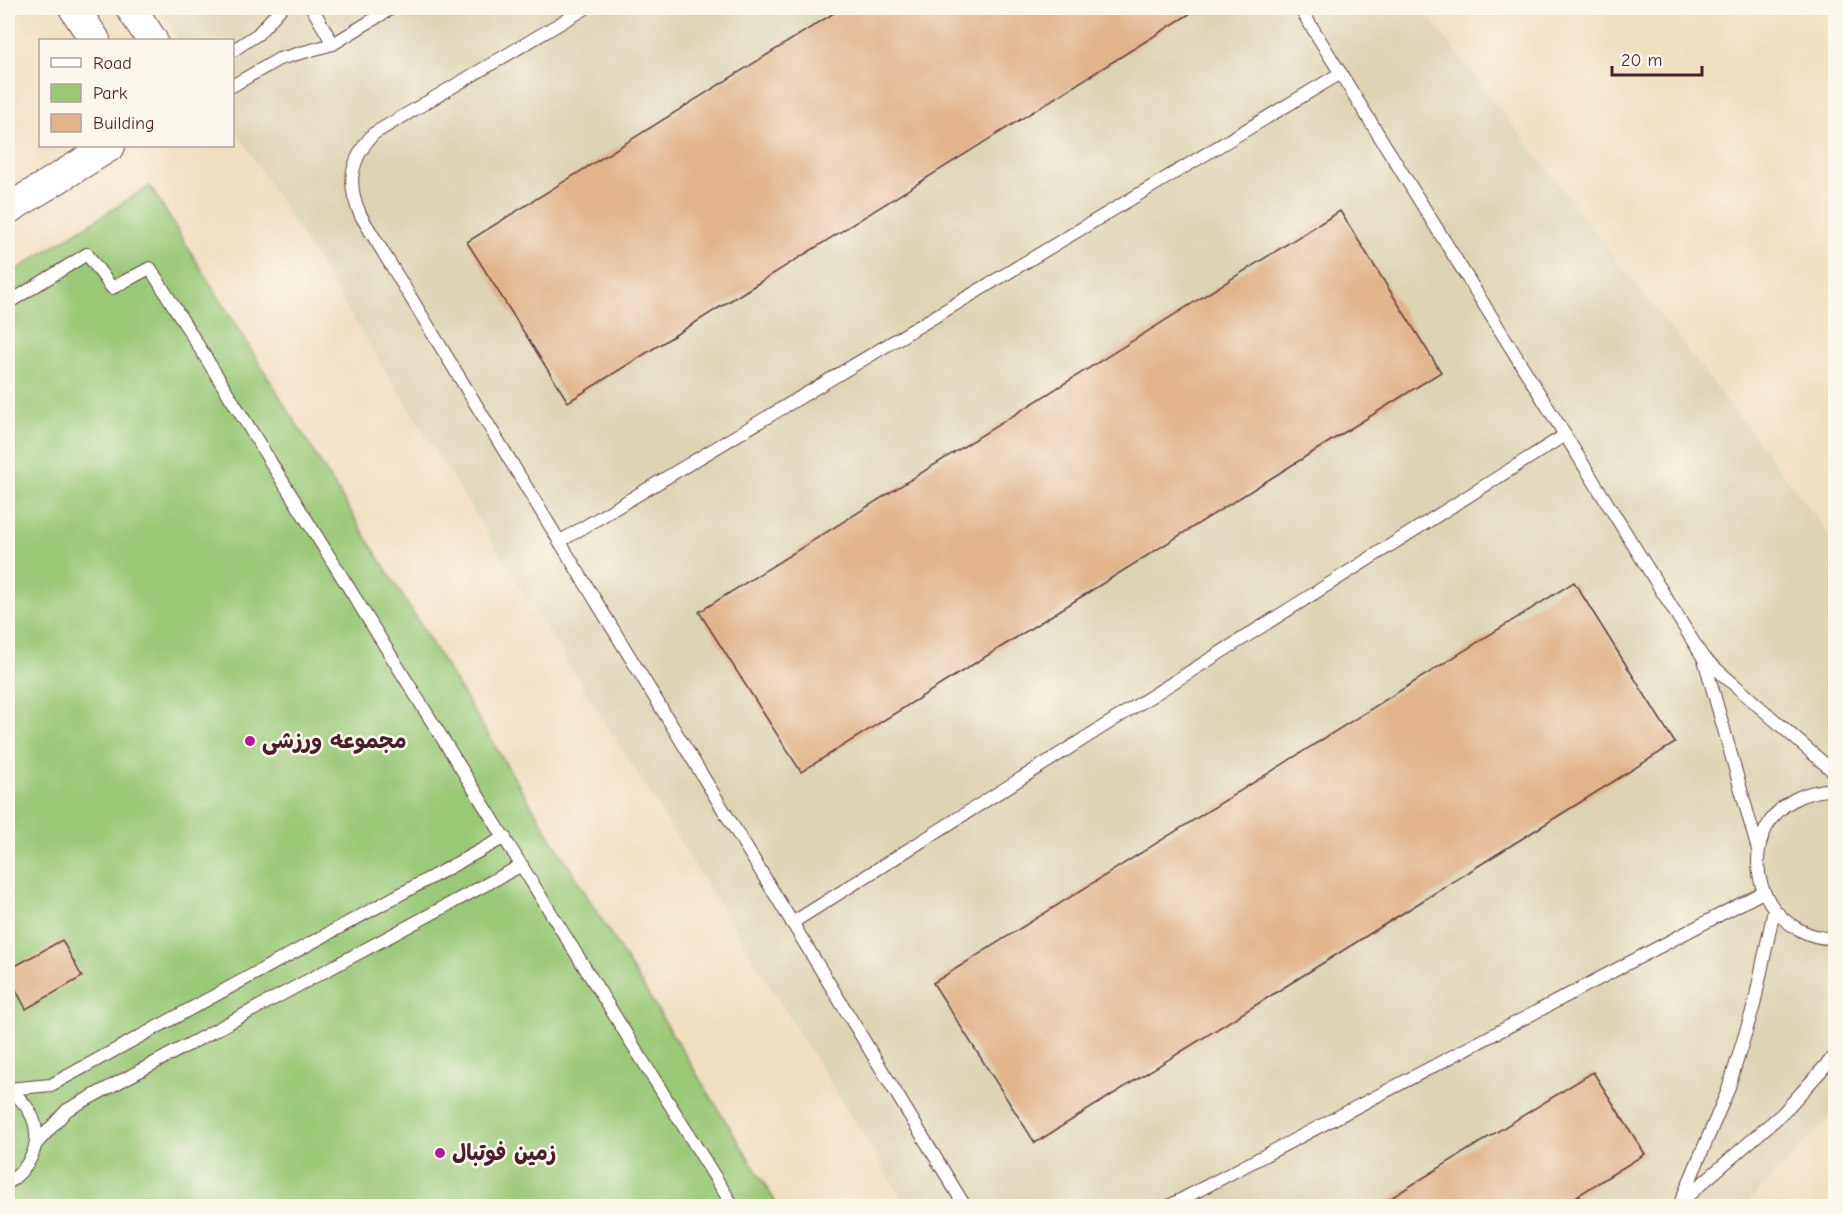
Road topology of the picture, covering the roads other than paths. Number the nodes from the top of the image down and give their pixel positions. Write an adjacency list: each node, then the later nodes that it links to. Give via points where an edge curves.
1 (74, 8): 8 (street)
2 (131, 8): 9 (street)
3 (281, 8): 11 (lane, via 258,34)
4 (312, 8): 10 (lane)
5 (392, 8): 10 (lane)
6 (586, 8): 18 (lane, via 373,134 357,158 351,188 360,216)
7 (1300, 8): 12 (lane)
8 (94, 39)
9 (151, 39)
10 (333, 44): 13 (lane, via 279,59)
11 (234, 50)
12 (1341, 73): 17 (lane); 18 (lane)
13 (234, 85)
14 (109, 147): 15 (street)
15 (8, 209)
16 (8, 303): 22 (lane, via 87,254 112,288 150,268)
17 (1565, 435): 19 (lane); 27 (lane)
18 (559, 542): 27 (lane)
19 (1704, 658): 20 (lane); 23 (lane)
20 (1836, 774)
21 (1836, 789): 23 (lane, via 1814,791 1794,799 1765,830)
22 (505, 837): 24 (lane); 30 (lane, via 51,1085)
23 (1758, 850): 25 (lane)
24 (522, 865): 31 (lane, via 67,1110); 34 (lane)
25 (1763, 892): 26 (lane); 36 (lane)
26 (1774, 910): 28 (lane, via 1809,935); 33 (lane, via 1754,1005 1728,1090)
27 (792, 923): 35 (lane)
28 (1836, 938)
29 (1836, 1054): 33 (lane, via 1783,1113)
30 (8, 1089): 31 (lane, via 30,1111)
31 (36, 1144): 32 (lane, via 21,1173)
32 (8, 1183)
33 (1678, 1204)
34 (733, 1206)
35 (965, 1206)
36 (1169, 1206)

